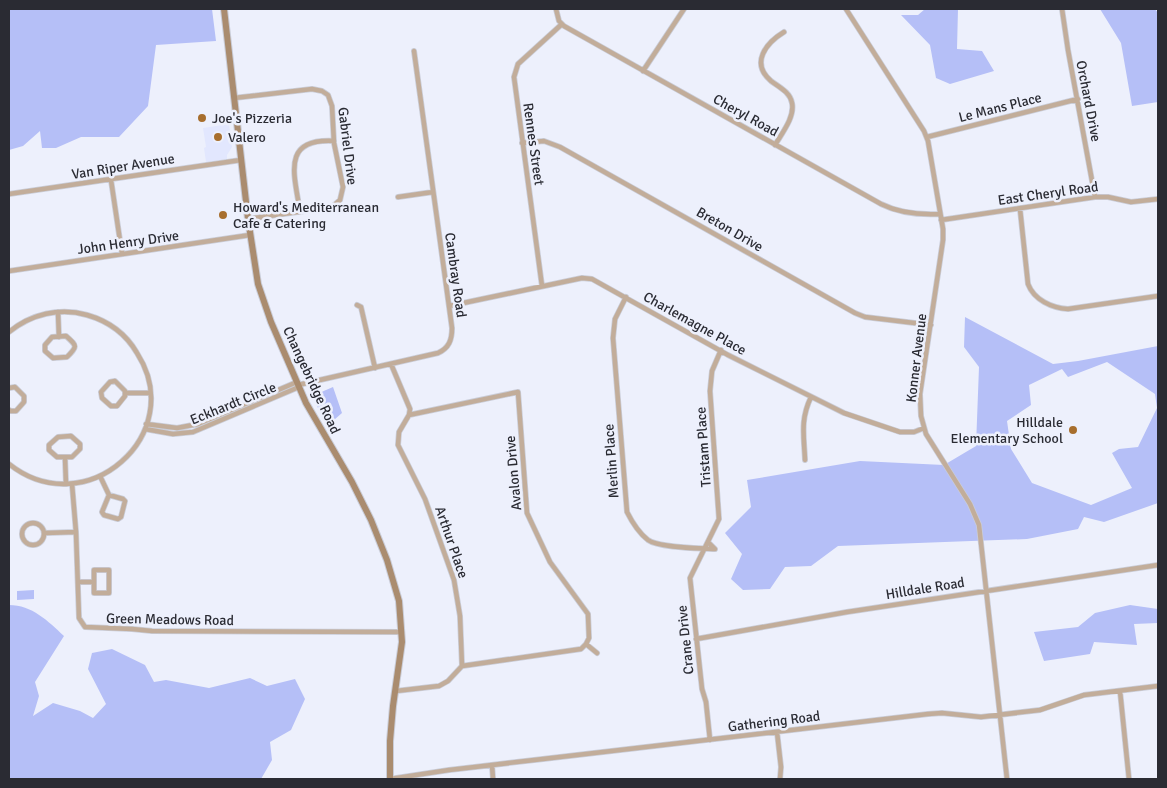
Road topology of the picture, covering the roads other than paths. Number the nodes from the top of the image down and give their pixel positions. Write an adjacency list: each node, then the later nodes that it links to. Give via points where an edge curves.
1 (224, 9): 10 (main road, Changebridge Road)
2 (556, 9): 6 (street)
3 (684, 9): 9 (street)
4 (846, 9): 12 (street, Konner Avenue)
5 (1062, 9): 11 (street, Orchard Drive)
6 (562, 24): 9 (street, Cheryl Road); 14 (street, Rennes Street, via 518,64 515,72)
7 (784, 32): 15 (street, via 773,38 761,58 765,74 788,94 792,104 791,116)
8 (414, 51): 18 (street, Cambray Road)
9 (643, 71): 15 (street, Cheryl Road)
10 (234, 98): 13 (street, Gabriel Drive, via 312,89 322,91 330,98 332,106); 16 (main road, Changebridge Road)
11 (1078, 99): 12 (street, Le Mans Place); 21 (street, Orchard Drive)
12 (927, 137): 25 (street, Konner Avenue)
13 (334, 141): 24 (street, via 310,144 296,154 294,168); 24 (street, Gabriel Drive, via 343,187 340,200 332,207)
14 (522, 143): 31 (street, Rennes Street); 37 (street, Breton Drive, via 544,141 560,147 854,313)
15 (775, 145): 25 (street, Cheryl Road, via 887,208)
16 (240, 160): 17 (street, Van Riper Avenue); 26 (main road, Changebridge Road)
17 (111, 180): 19 (street, Van Riper Avenue); 29 (street)
18 (433, 192): 20 (street); 35 (street, Cambray Road)
19 (9, 194)
20 (398, 197)
21 (1095, 197): 22 (street, East Cheryl Road, via 1108,196 1131,202); 23 (street, East Cheryl Road)
22 (1158, 199)
23 (1020, 209): 27 (street, East Cheryl Road); 32 (street, via 1028,284 1033,293 1045,302 1068,309)
24 (300, 212): 26 (street, Gabriel Drive)
25 (940, 214): 27 (street, Konner Avenue)
26 (248, 219): 28 (main road, Changebridge Road)
27 (941, 220): 37 (street, Konner Avenue, via 943,240)
28 (250, 235): 29 (street, John Henry Drive); 43 (main road, Changebridge Road, via 258,284)
29 (122, 254): 30 (street, John Henry Drive)
30 (9, 270)
31 (542, 286): 33 (street, Charlemagne Place, via 592,279); 35 (street, Charlemagne Place)
32 (1158, 296)
33 (626, 297): 40 (street, Charlemagne Place); 61 (street, Merlin Place, via 616,316 613,338 627,512 636,528 653,542)
34 (357, 305): 42 (street, via 361,307)
35 (449, 306): 41 (street, Cambray Road, via 452,335 447,348)
36 (58, 312): 38 (street, via 30,318); 39 (street); 46 (street, via 92,316 122,333 144,366)
37 (931, 325): 51 (street, Konner Avenue, via 920,394)
38 (9, 332)
39 (59, 337): 39 (street, via 66,336 75,344 75,349 67,357 54,358 45,350 45,345 52,337)
40 (721, 350): 47 (street, Charlemagne Place); 60 (street, Tristam Place, via 711,376 710,391 718,518)
41 (391, 364): 42 (street, Cambray Road); 49 (street)
42 (375, 368): 43 (street, Cambray Road)
43 (298, 385): 50 (street, Eckhardt Circle, via 198,424 172,428); 66 (main road, Changebridge Road, via 371,520 396,590)
44 (9, 388): 48 (street, via 15,387 24,396 24,402 16,411)
45 (126, 393): 45 (street, via 117,406 111,406 102,398 101,392 110,382 115,382); 46 (street)
46 (150, 393): 50 (street)
47 (811, 397): 51 (street, Charlemagne Place, via 844,413 900,432); 53 (street, via 803,421)
48 (9, 410)
49 (410, 415): 68 (street, Avalon Drive, via 518,392 527,513 550,562 588,614 589,638); 70 (street, Arthur Place, via 399,432 398,445 425,499 454,580 460,616)
50 (145, 426): 55 (street, via 139,441 119,465)
51 (924, 428): 65 (street, Konner Avenue, via 976,516)
52 (65, 458): 52 (street, via 72,457 80,449 80,444 71,436 58,437 49,445 49,450 57,458); 56 (street, Green Meadows Road)
53 (805, 460)
54 (9, 464): 56 (street, via 38,480)
55 (100, 476): 56 (street); 57 (street)
56 (69, 484): 58 (street, Green Meadows Road)
57 (109, 495): 57 (street, via 125,501 118,519 102,512)
58 (76, 532): 59 (street); 63 (street, Green Meadows Road)
59 (45, 533): 59 (street, via 33,546 21,535 32,521)
60 (708, 542): 61 (street, Crane Drive); 61 (street, via 715,549)
61 (704, 548): 67 (street, Crane Drive, via 690,578)
62 (1158, 565): 65 (street, Hilldale Road)
63 (78, 582): 64 (street); 66 (street, Green Meadows Road, via 79,618 85,628 91,629)
64 (94, 582): 64 (street, via 94,570 109,570 109,593 94,593)
65 (986, 591): 67 (street, Hilldale Road); 74 (street, Konner Avenue)
66 (402, 632): 72 (main road, Changebridge Road)
67 (696, 639): 76 (street, Crane Drive)
68 (586, 644): 69 (street); 70 (street, via 577,650)
69 (597, 652)
70 (462, 666): 72 (street, via 439,686)
71 (1158, 686): 73 (street, Gathering Road)
72 (396, 691): 78 (main road, Changebridge Road, via 390,741)
73 (1120, 691): 74 (street, Gathering Road, via 1084,695 1040,710); 82 (street)
74 (999, 714): 75 (street, Gathering Road, via 981,717 928,714); 81 (street, Konner Avenue)
75 (777, 732): 76 (street, Gathering Road); 80 (street)
76 (710, 740): 77 (street, Gathering Road)
77 (492, 765): 78 (street, Gathering Road); 79 (street)
78 (390, 779)
79 (493, 779)
80 (780, 779)
81 (1006, 779)
82 (1130, 779)

